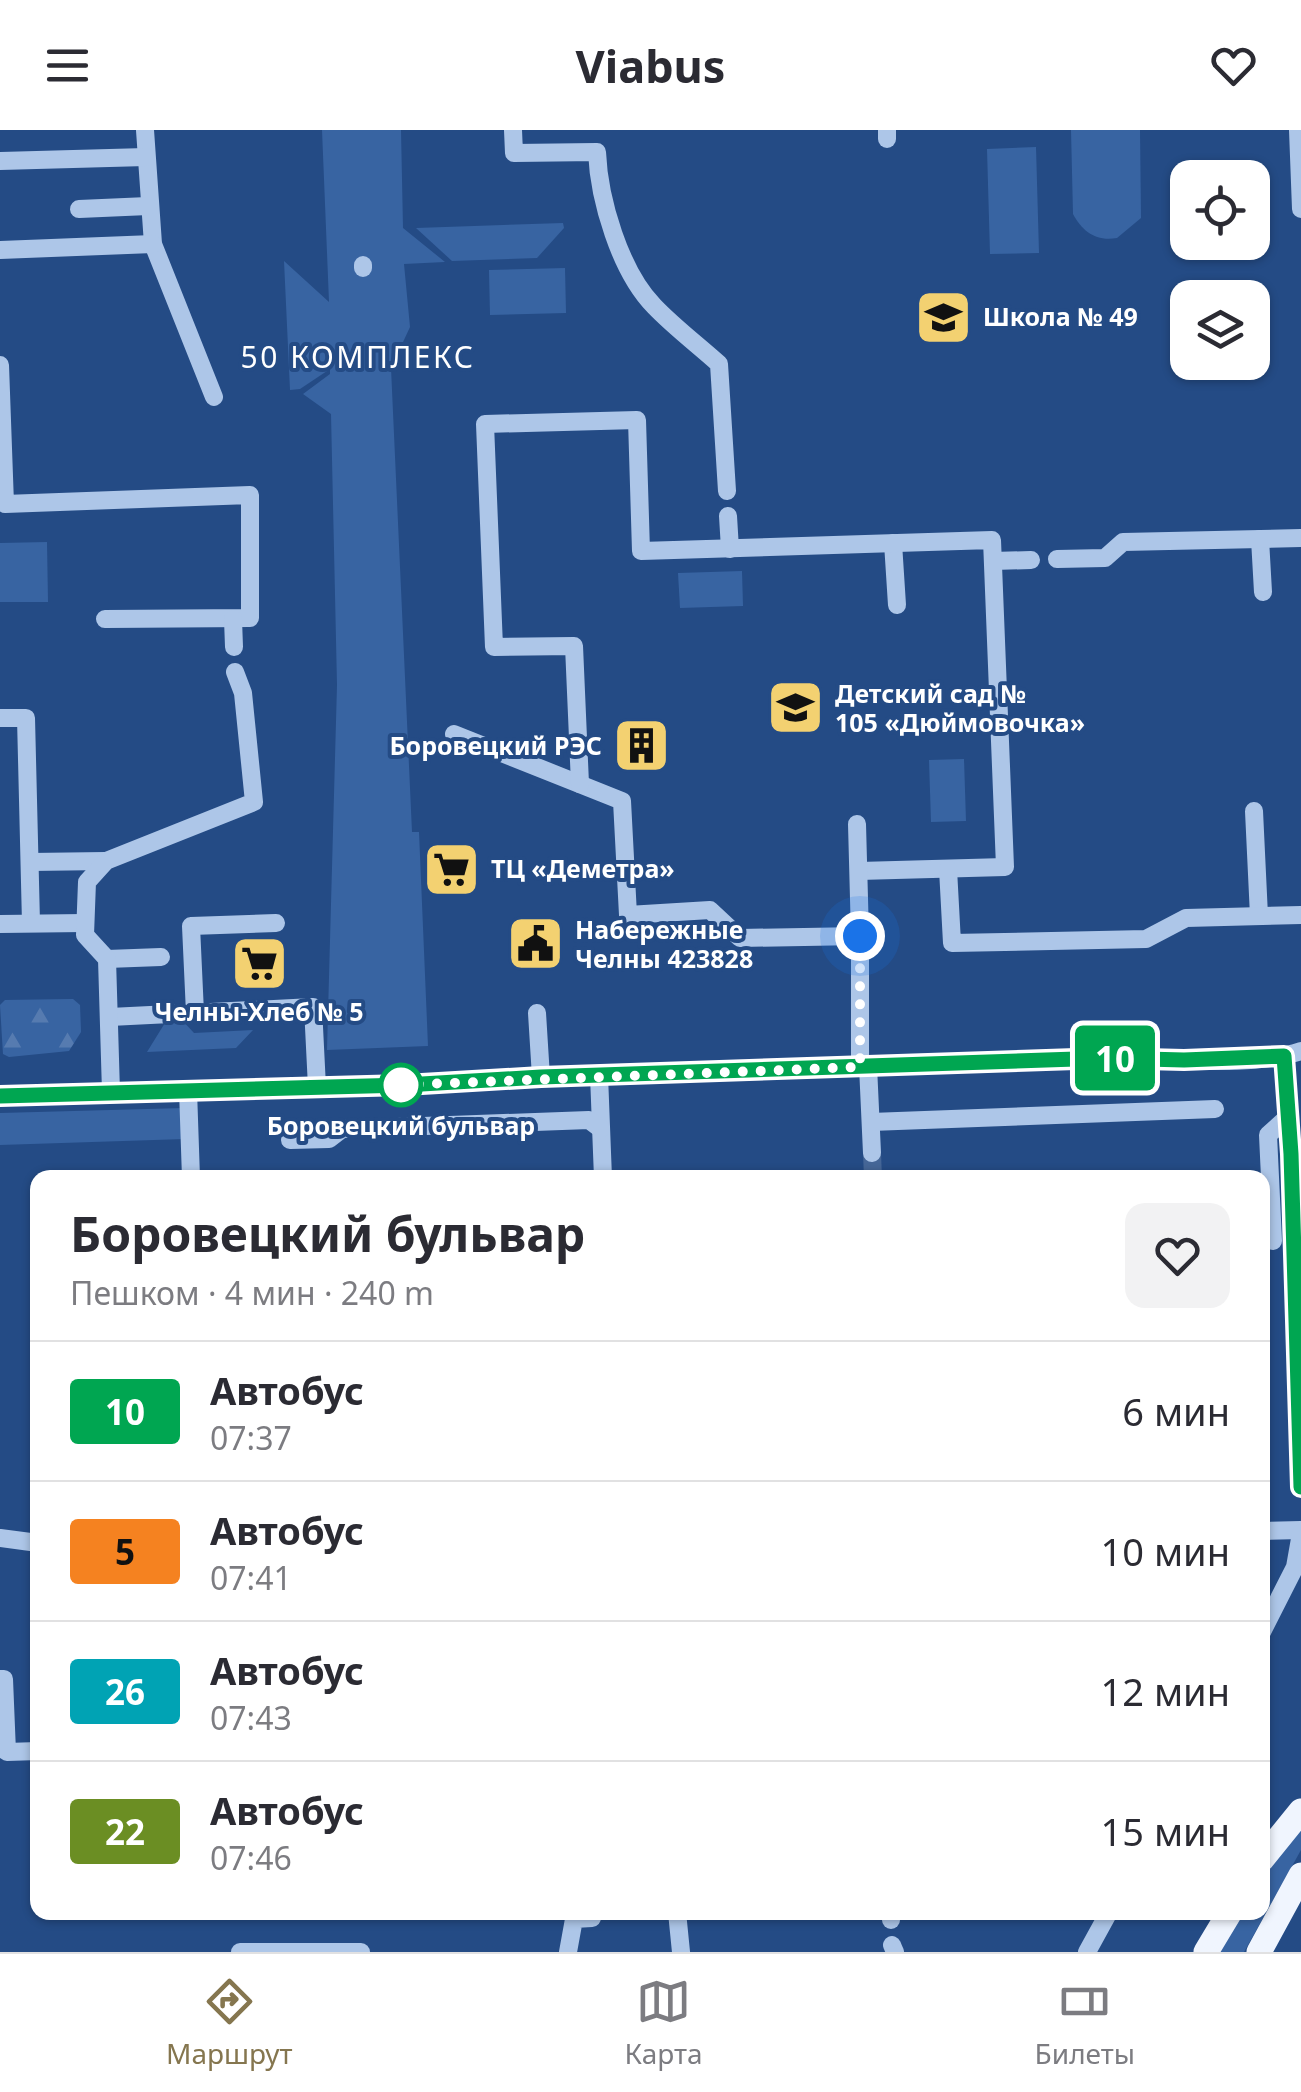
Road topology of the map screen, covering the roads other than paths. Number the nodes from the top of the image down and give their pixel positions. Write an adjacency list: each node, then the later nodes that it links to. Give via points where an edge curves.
1 (146, 130): 4 (street)
2 (513, 130): 13 (street, via 514,153 598,152 600,192 628,267 652,304 719,364)
3 (1298, 130): 8 (street)
4 (146, 156): 5 (street); 6 (street)
5 (0, 161)
6 (148, 206): 7 (street); 9 (street)
7 (79, 209)
8 (1301, 209)
9 (152, 244): 10 (street); 12 (street)
10 (0, 250)
11 (0, 364): 14 (street)
12 (214, 396)
13 (726, 491)
14 (2, 504): 26 (street, via 250,495 250,618)
15 (728, 516): 19 (street)
16 (1301, 538): 17 (street)
17 (1260, 539): 21 (street, via 1123,542 1105,558); 23 (street)
18 (893, 543): 19 (street); 22 (street, via 992,540); 24 (street)
19 (730, 548): 31 (street, via 641,551 637,420 485,424 494,647 574,646)
20 (1030, 560): 22 (street)
21 (1057, 560)
22 (993, 561): 36 (street, via 1005,867)
23 (1262, 592)
24 (897, 604)
25 (105, 618): 26 (street)
26 (232, 619): 27 (street)
27 (234, 647)
28 (234, 672): 34 (street, via 254,802)
29 (0, 718): 35 (street, via 26,718)
30 (454, 734): 31 (street)
31 (580, 784): 44 (street, via 622,801 628,915 710,910 740,938)
32 (1254, 810): 39 (street)
33 (857, 824): 37 (street)
34 (106, 861): 35 (street); 41 (street, via 87,882)
35 (30, 862): 40 (street)
36 (948, 869): 37 (street); 39 (street, via 952,944 1146,939 1186,918)
37 (858, 871): 44 (street)
38 (1301, 914): 39 (street)
39 (1259, 916)
40 (31, 923): 41 (street); 43 (street)
41 (84, 923): 46 (street, via 85,935)
42 (276, 923): 47 (street, via 191,926)
43 (0, 924)
44 (860, 936): 51 (street)
45 (161, 957): 46 (street)
46 (107, 960): 49 (street)
47 (195, 1013): 49 (street); 54 (street, via 313,1007)
48 (538, 1013): 53 (street)
49 (110, 1017): 56 (street)
50 (1293, 1054): 51 (street); 59 (street)
51 (864, 1067): 52 (street); 60 (street)
52 (599, 1075): 53 (street); 61 (street)
53 (541, 1077): 54 (street)
54 (317, 1087): 55 (street)
55 (188, 1090): 56 (street); 64 (street)
56 (112, 1092): 57 (street)
57 (0, 1096)
58 (1215, 1109): 60 (street)
59 (1289, 1116): 66 (street, via 1268,1135); 67 (street)
60 (870, 1122): 63 (street)
61 (601, 1128): 62 (street, via 589,1120 342,1129 329,1138); 65 (street)
62 (290, 1140)
63 (872, 1152)
64 (191, 1170)
65 (603, 1170)
66 (1268, 1170)
67 (1298, 1238): 68 (street); 69 (street)
68 (1270, 1241)
69 (1301, 1488)
70 (1270, 1531): 71 (street)
71 (1301, 1531): 74 (street, via 1296,1568)
72 (0, 1538): 73 (street)
73 (30, 1542)
74 (1270, 1617)
75 (0, 1679): 76 (street, via 7,1752)
76 (30, 1751)
77 (1301, 1812): 78 (main road)
78 (1270, 1849)
79 (1301, 1875): 90 (main road)
80 (574, 1920): 86 (street)
81 (678, 1920): 87 (street)
82 (1105, 1920): 88 (street)
83 (1225, 1920): 89 (main road)
84 (240, 1952): 85 (street)
85 (361, 1952)
86 (568, 1952)
87 (681, 1952)
88 (1087, 1952)
89 (1206, 1952)
90 (1258, 1952)

